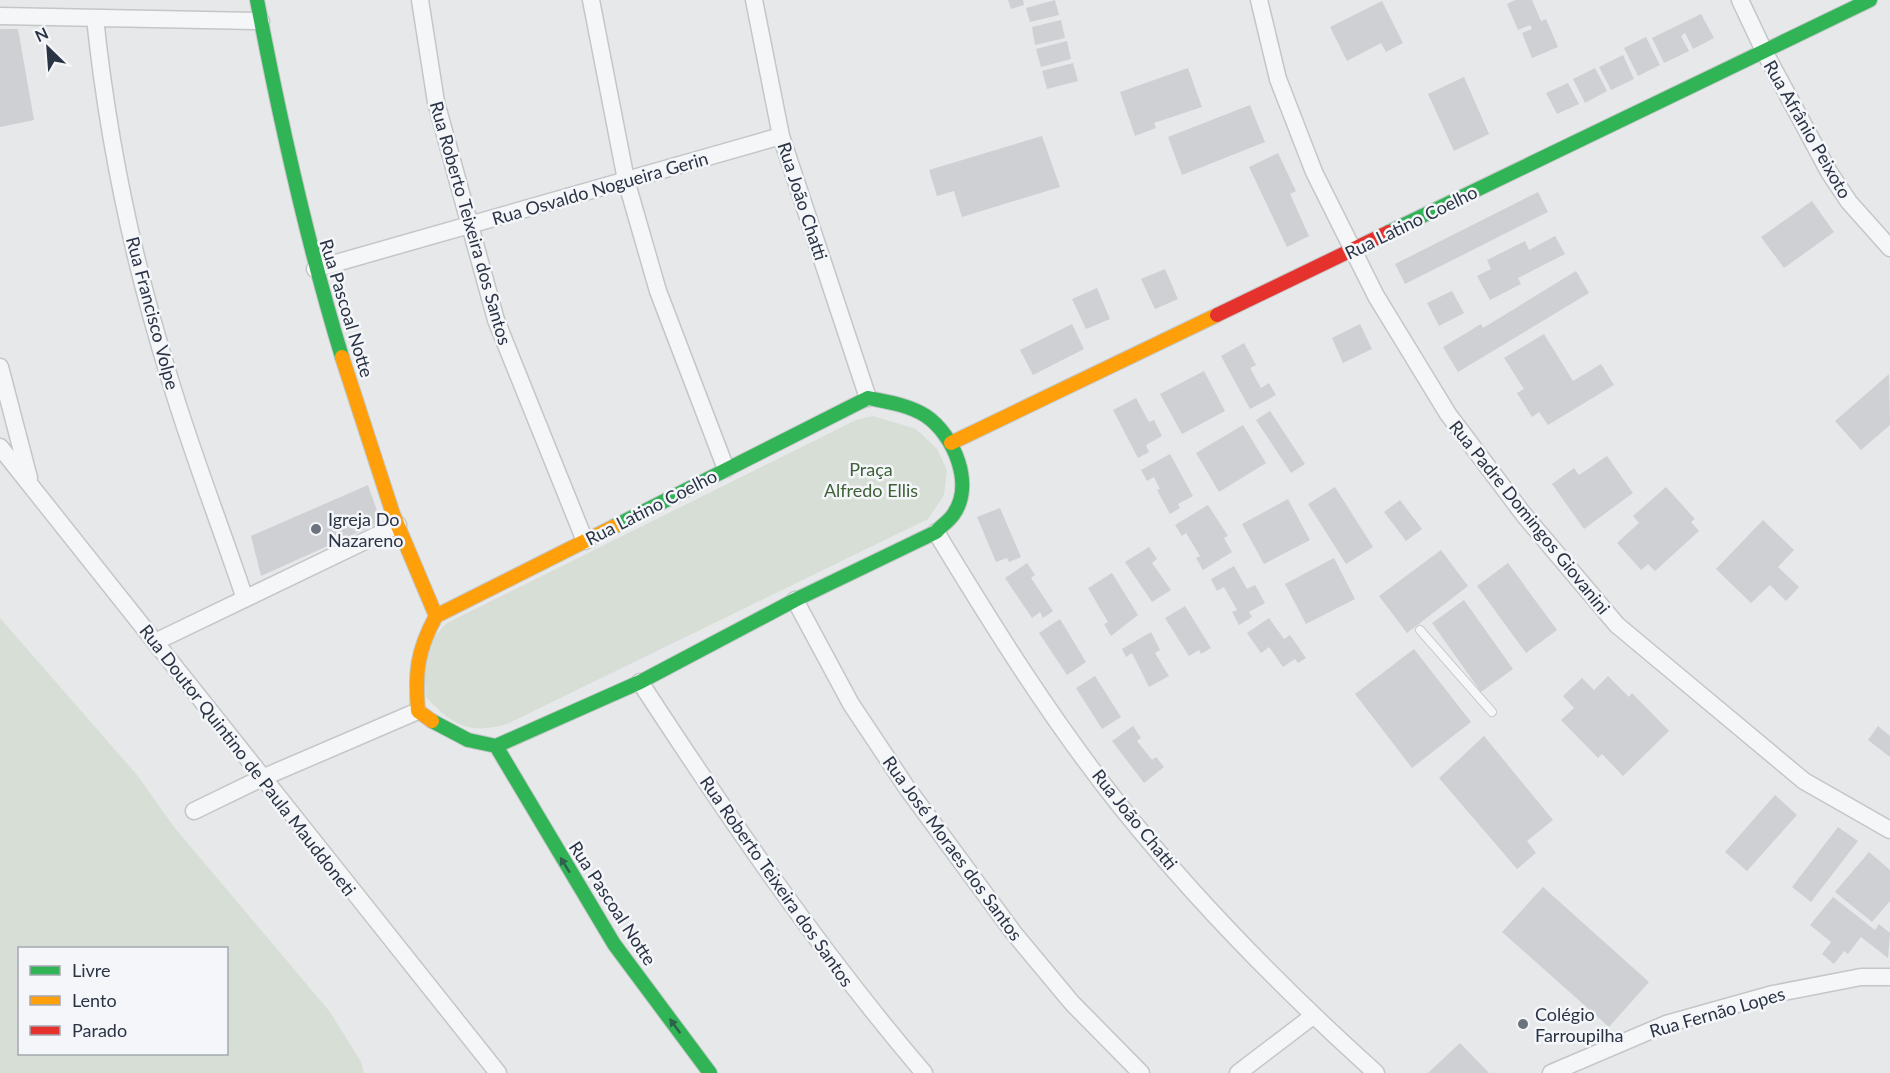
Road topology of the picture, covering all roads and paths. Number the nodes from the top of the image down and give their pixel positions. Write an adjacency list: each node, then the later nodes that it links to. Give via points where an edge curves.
1 (257, 0): 10 (street, Rua Pascoal Notte)
2 (420, 0): 14 (street, Rua Roberto Teixeira dos Santos, via 436,102)
3 (591, 0): 13 (street)
4 (754, 0): 12 (street, Rua João Chatti)
5 (1259, 0): 16 (street, Rua Padre Domingos Giovanini, via 1278,79 1314,172)
6 (1740, 0): 11 (street, Rua Afrânio Peixoto)
7 (1870, 0): 11 (street, Rua Latino Coelho)
8 (0, 16): 9 (street)
9 (95, 18): 10 (street); 28 (street, Rua Francisco Volpe, via 104,99 133,242 171,383)
10 (261, 21): 17 (street, Rua Pascoal Notte, via 283,138)
11 (1764, 51): 15 (street, Rua Afrânio Peixoto, via 1844,194); 16 (street, Rua Latino Coelho)
12 (782, 136): 13 (street, Rua Osvaldo Nogueira Gerin); 19 (street, Rua João Chatti)
13 (626, 180): 14 (street, Rua Osvaldo Nogueira Gerin); 23 (street, via 658,291)
14 (470, 226): 17 (street, Rua Osvaldo Nogueira Gerin); 27 (street, Rua Roberto Teixeira dos Santos, via 496,320)
15 (1890, 248)
16 (1353, 249): 21 (street, Rua Latino Coelho); 39 (street, Rua Padre Domingos Giovanini, via 1376,296 1448,414 1524,515 1617,625 1804,781)
17 (315, 269): 25 (street, Rua Pascoal Notte, via 374,461)
18 (0, 367): 20 (street)
19 (868, 398): 21 (street, via 901,404 933,421); 23 (street, Rua Latino Coelho)
20 (6, 412): 24 (street)
21 (951, 443): 26 (street, via 963,491 953,515)
22 (0, 447): 24 (street, Rua Doutor Quintino de Paula Mauddoneti)
23 (726, 469): 27 (street, Rua Latino Coelho)
24 (30, 482): 32 (street, Rua Doutor Quintino de Paula Mauddoneti)
25 (398, 525): 28 (street); 30 (street, Rua Pascoal Notte)
26 (936, 532): 29 (street); 41 (street, Rua João Chatti, via 1021,670 1121,807 1225,925)
27 (585, 541): 30 (street, Rua Latino Coelho)
28 (245, 599): 32 (street)
29 (795, 600): 33 (street); 45 (street, Rua José Moraes dos Santos, via 851,704 1012,932 1072,1003)
30 (436, 615): 34 (street, via 420,644 415,669)
31 (1420, 630): 35 (lane)
32 (155, 642): 37 (street, Rua Doutor Quintino de Paula Mauddoneti)
33 (640, 682): 36 (street); 44 (street, Rua Roberto Teixeira dos Santos, via 806,926)
34 (418, 711): 36 (street, via 468,740); 37 (street)
35 (1492, 712)
36 (496, 746): 43 (street, Rua Pascoal Notte, one-way to 36, via 614,944)
37 (262, 778): 38 (street); 42 (street, Rua Doutor Quintino de Paula Mauddoneti)
38 (194, 811)
39 (1890, 830)
40 (1890, 977): 48 (street, Rua Fernão Lopes, via 1861,977 1762,997 1666,1024)
41 (1313, 1016): 46 (street); 47 (street, Rua João Chatti)
42 (498, 1073)
43 (710, 1073)
44 (924, 1073)
45 (1141, 1073)
46 (1238, 1073)
47 (1376, 1073)
48 (1551, 1073)

